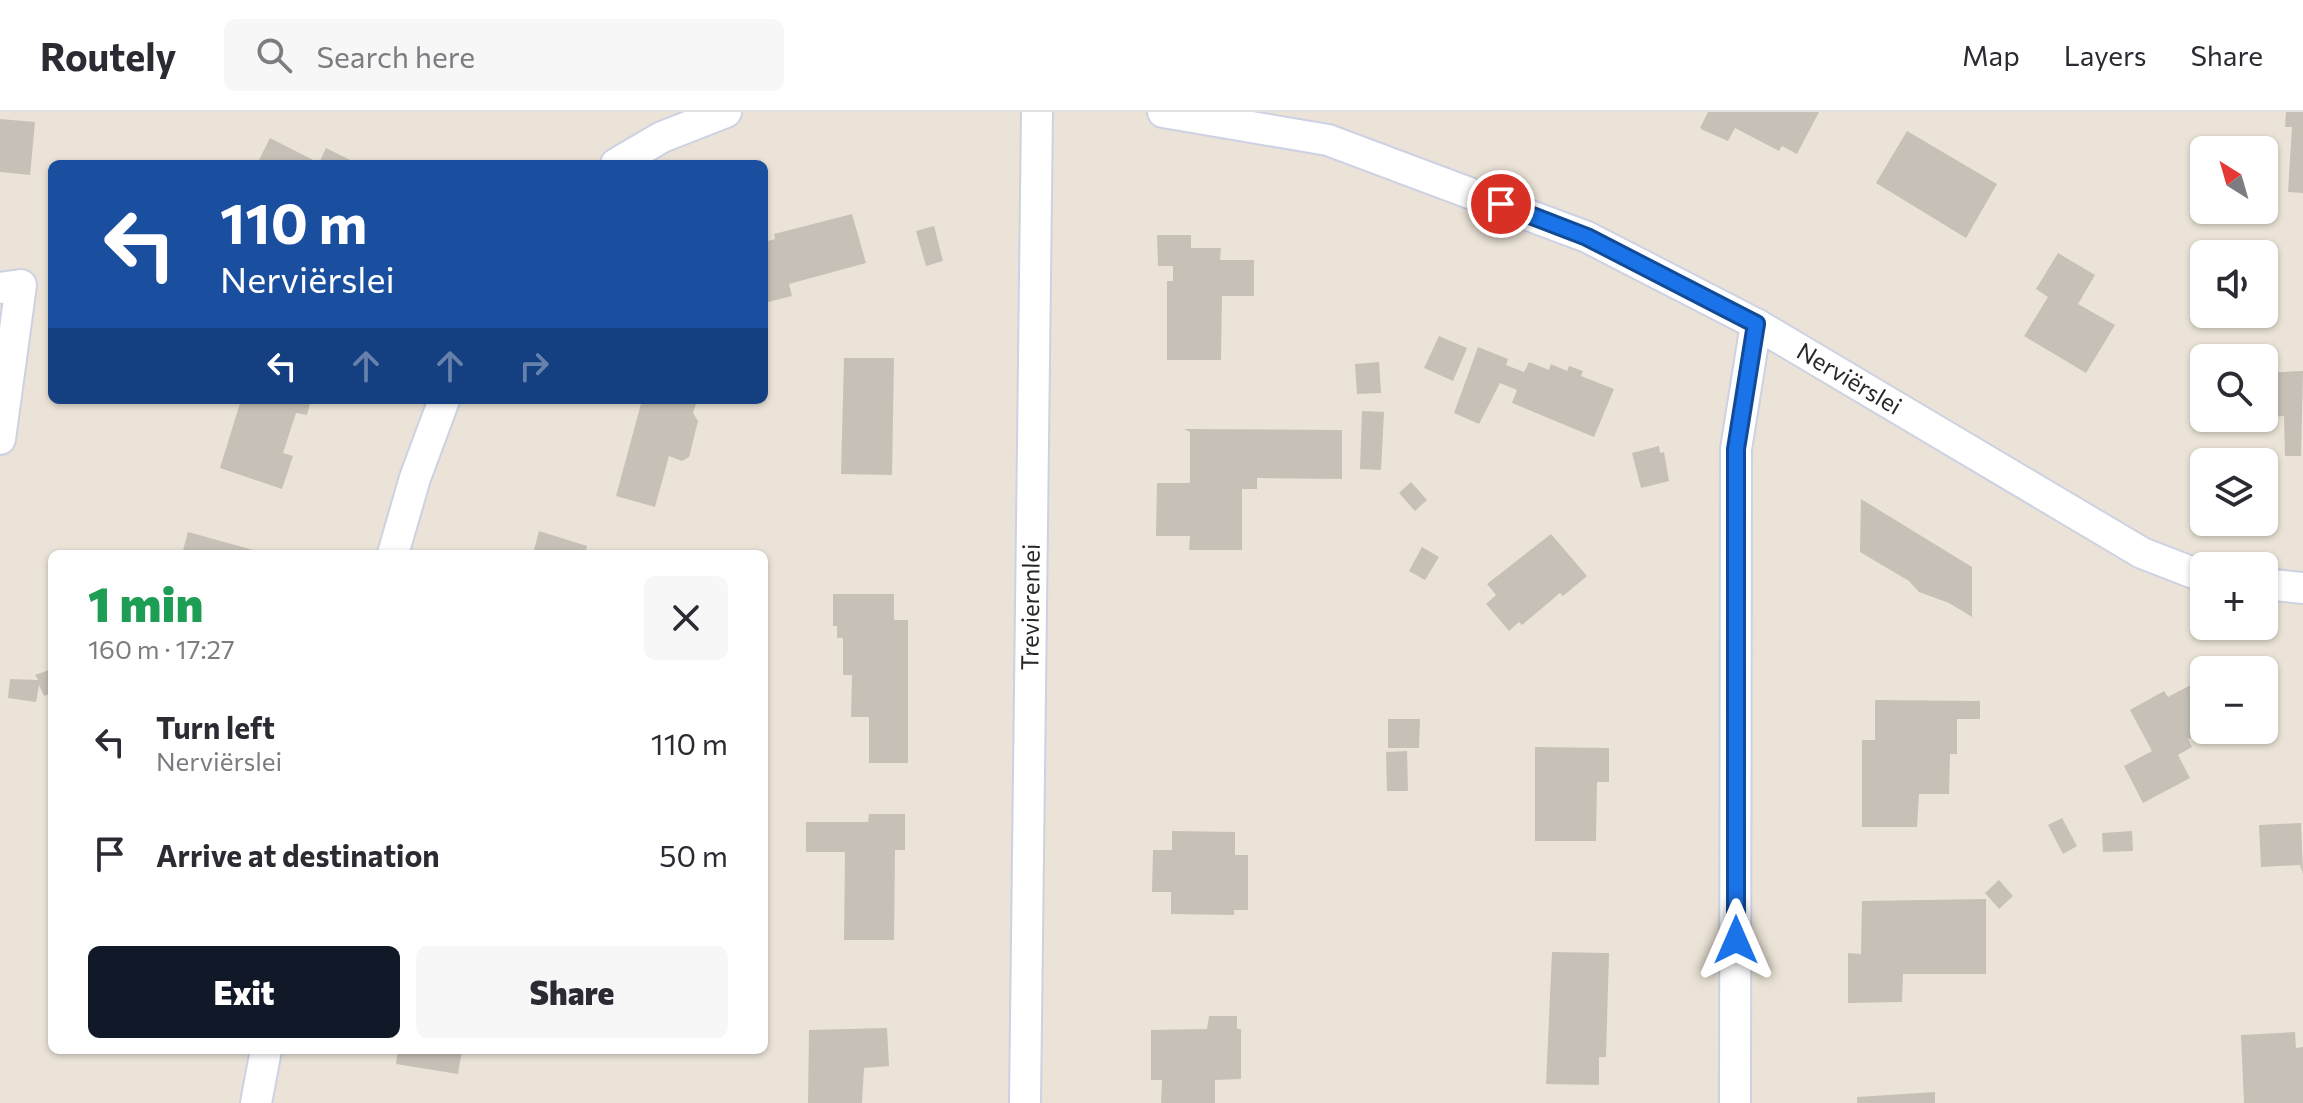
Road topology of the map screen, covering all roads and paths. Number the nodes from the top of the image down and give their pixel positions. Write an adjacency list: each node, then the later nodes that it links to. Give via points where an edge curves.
1 (726, 112): 4 (street, via 662,137)
2 (1037, 112): 15 (street, Trevierenlei)
3 (1163, 112): 6 (street, Nerviërslei, via 1328,140 1587,237)
4 (623, 160)
5 (0, 288): 8 (street, via 21,285)
6 (1756, 324): 10 (street, Nerviërslei, via 2142,553); 16 (street, via 1736,449)
7 (443, 404): 9 (street)
8 (0, 439)
9 (394, 550)
10 (2190, 572)
11 (2278, 585): 12 (street)
12 (2303, 588)
13 (265, 1054): 14 (street)
14 (256, 1103)
15 (1025, 1103)
16 (1735, 1103)

